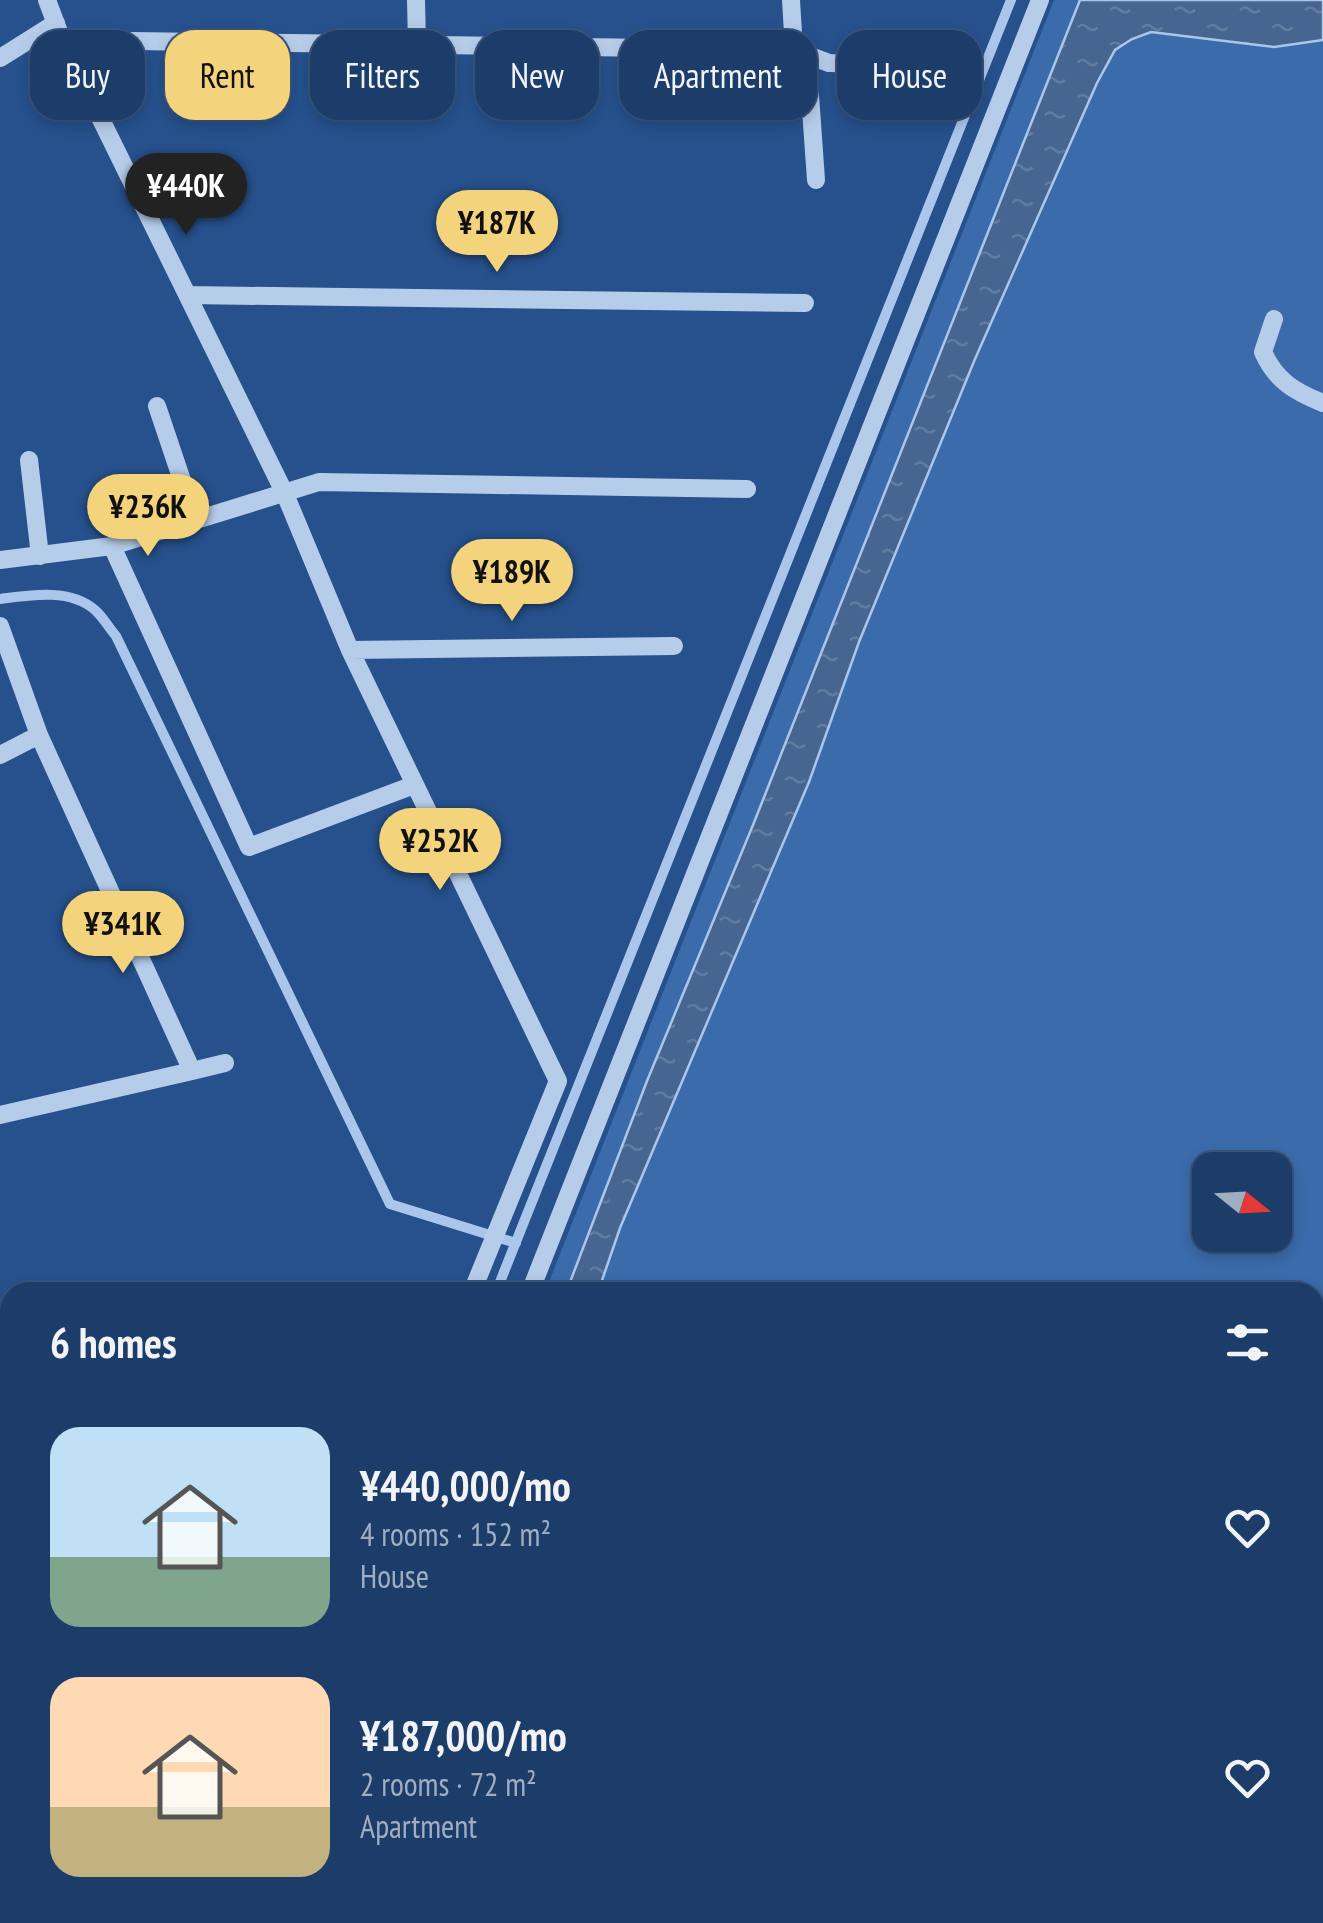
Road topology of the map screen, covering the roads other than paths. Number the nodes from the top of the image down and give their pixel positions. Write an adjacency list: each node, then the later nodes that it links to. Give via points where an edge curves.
1 (47, 0): 5 (street)
2 (416, 0): 6 (street)
3 (791, 0): 7 (street)
4 (1040, 0): 39 (street)
5 (59, 30)
6 (417, 30)
7 (793, 30)
8 (145, 34): 9 (street)
9 (310, 40)
10 (30, 44): 13 (street)
11 (455, 45): 12 (street)
12 (619, 47)
13 (0, 58)
14 (102, 120): 17 (street)
15 (812, 120): 16 (street)
16 (816, 180)
17 (188, 295): 18 (street); 24 (street)
18 (805, 303)
19 (1274, 318): 20 (street, via 1263,352 1272,372)
20 (1323, 403)
21 (157, 406): 25 (street)
22 (29, 460): 27 (street)
23 (746, 488): 24 (street, via 319,482)
24 (285, 494): 25 (street); 31 (street)
25 (195, 519): 26 (street)
26 (112, 546): 27 (street); 34 (street, via 249,848)
27 (40, 556): 28 (street)
28 (0, 560)
29 (0, 626): 32 (street)
30 (674, 646): 31 (street)
31 (350, 650): 34 (street)
32 (39, 734): 33 (street); 36 (street)
33 (0, 755)
34 (414, 785): 38 (street, via 558,1081)
35 (226, 1063): 36 (street)
36 (192, 1071): 37 (street)
37 (0, 1116)
38 (476, 1282)
39 (534, 1282)

